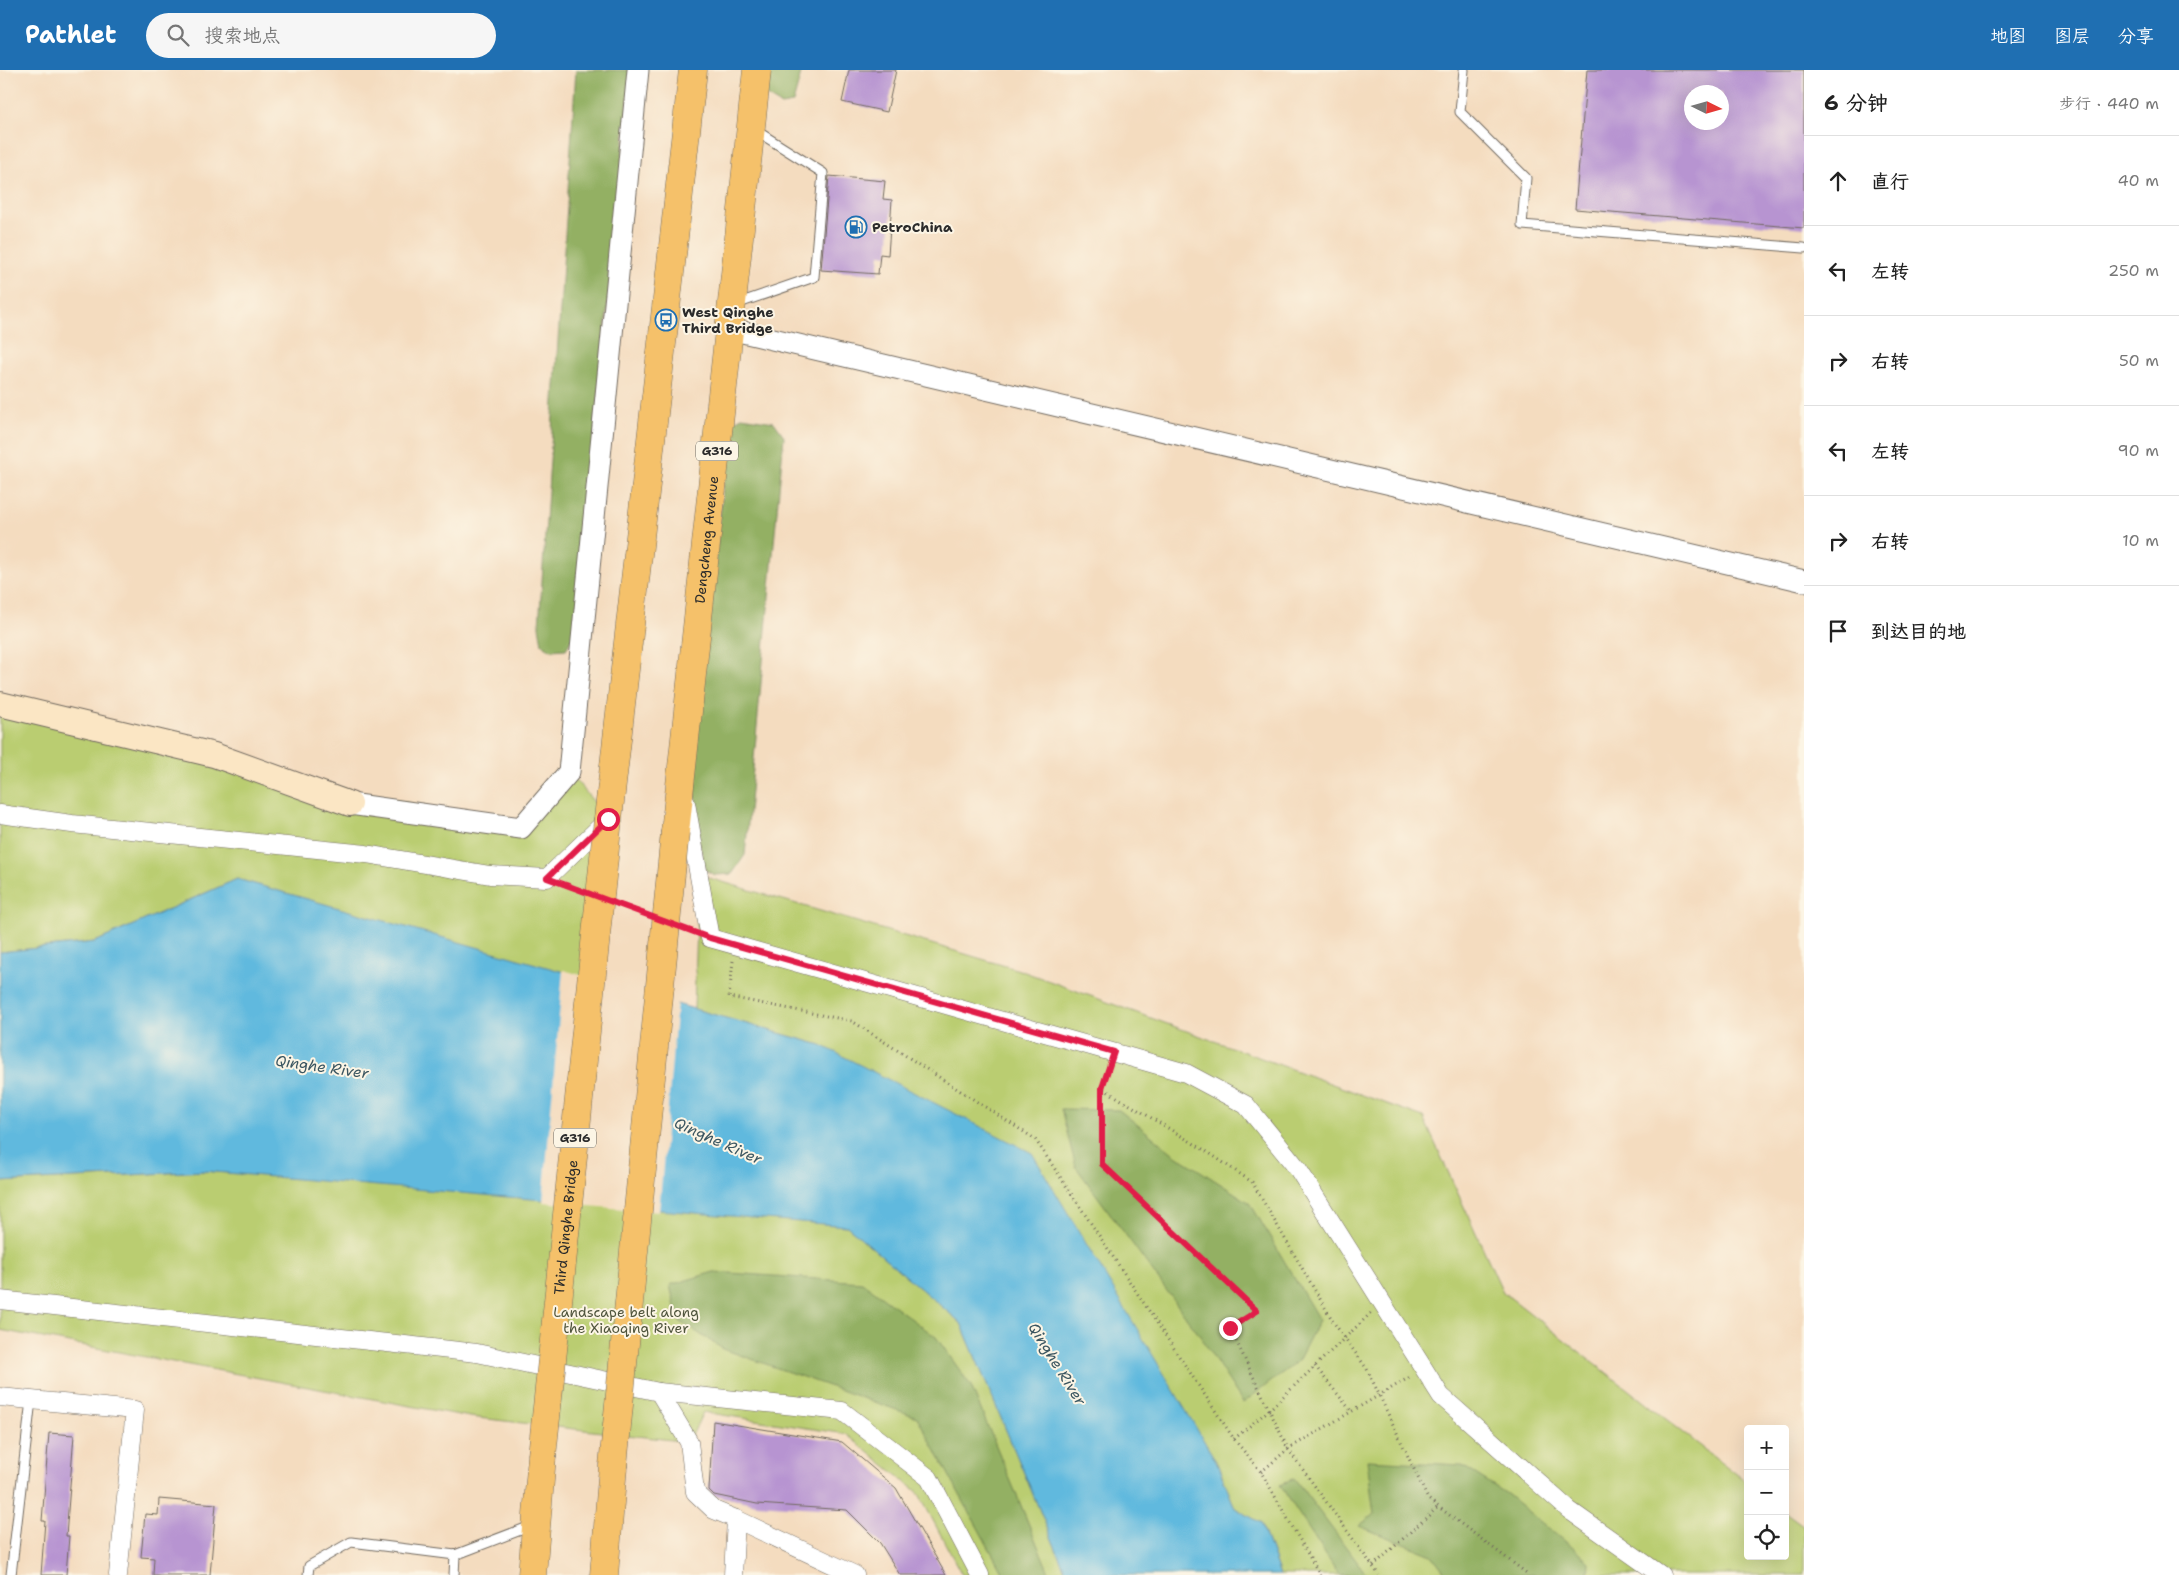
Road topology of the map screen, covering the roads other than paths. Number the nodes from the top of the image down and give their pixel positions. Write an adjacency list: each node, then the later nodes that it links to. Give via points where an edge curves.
1 (638, 70): 12 (street, via 569,772 521,828)
2 (693, 70): 14 (highway, G316)
3 (757, 70): 5 (highway, Dengcheng Avenue / G316)
4 (1464, 70): 6 (lane, via 1460,112 1526,178 1522,225)
5 (752, 128): 7 (highway, Dengcheng Avenue / G316); 7 (lane, via 823,173 814,277)
6 (1804, 248)
7 (732, 317): 8 (street); 11 (highway, Dengcheng Avenue / G316)
8 (1804, 581)
9 (0, 704): 12 (main road, via 214,755)
10 (0, 721): 12 (main road, via 233,773)
11 (681, 778): 20 (highway, Dengcheng Avenue / G316, bridge); 35 (street, via 710,938 1186,1073 1246,1105 1298,1169 1441,1396 1569,1510)
12 (350, 804)
13 (0, 814): 14 (street, via 366,854 490,874 547,878)
14 (608, 819): 19 (highway, Third Qinghe Bridge / G316, bridge)
15 (0, 1300): 16 (street, via 477,1353)
16 (659, 1392): 21 (street, via 689,1442 695,1492 714,1510); 34 (street, via 842,1412 928,1478)
17 (0, 1397): 18 (street)
18 (31, 1400): 24 (lane); 25 (street, via 135,1410)
19 (542, 1456): 22 (street); 29 (highway, G316)
20 (613, 1466): 30 (highway, G316); 31 (street)
21 (736, 1518): 32 (street); 33 (street)
22 (531, 1526): 23 (lane); 28 (street)
23 (455, 1555): 26 (lane, via 351,1542 309,1566); 27 (lane)
24 (11, 1575)
25 (118, 1575)
26 (308, 1575)
27 (454, 1575)
28 (524, 1575)
29 (532, 1575)
30 (604, 1575)
31 (614, 1575)
32 (733, 1575)
33 (854, 1575)
34 (980, 1575)
35 (1661, 1575)

